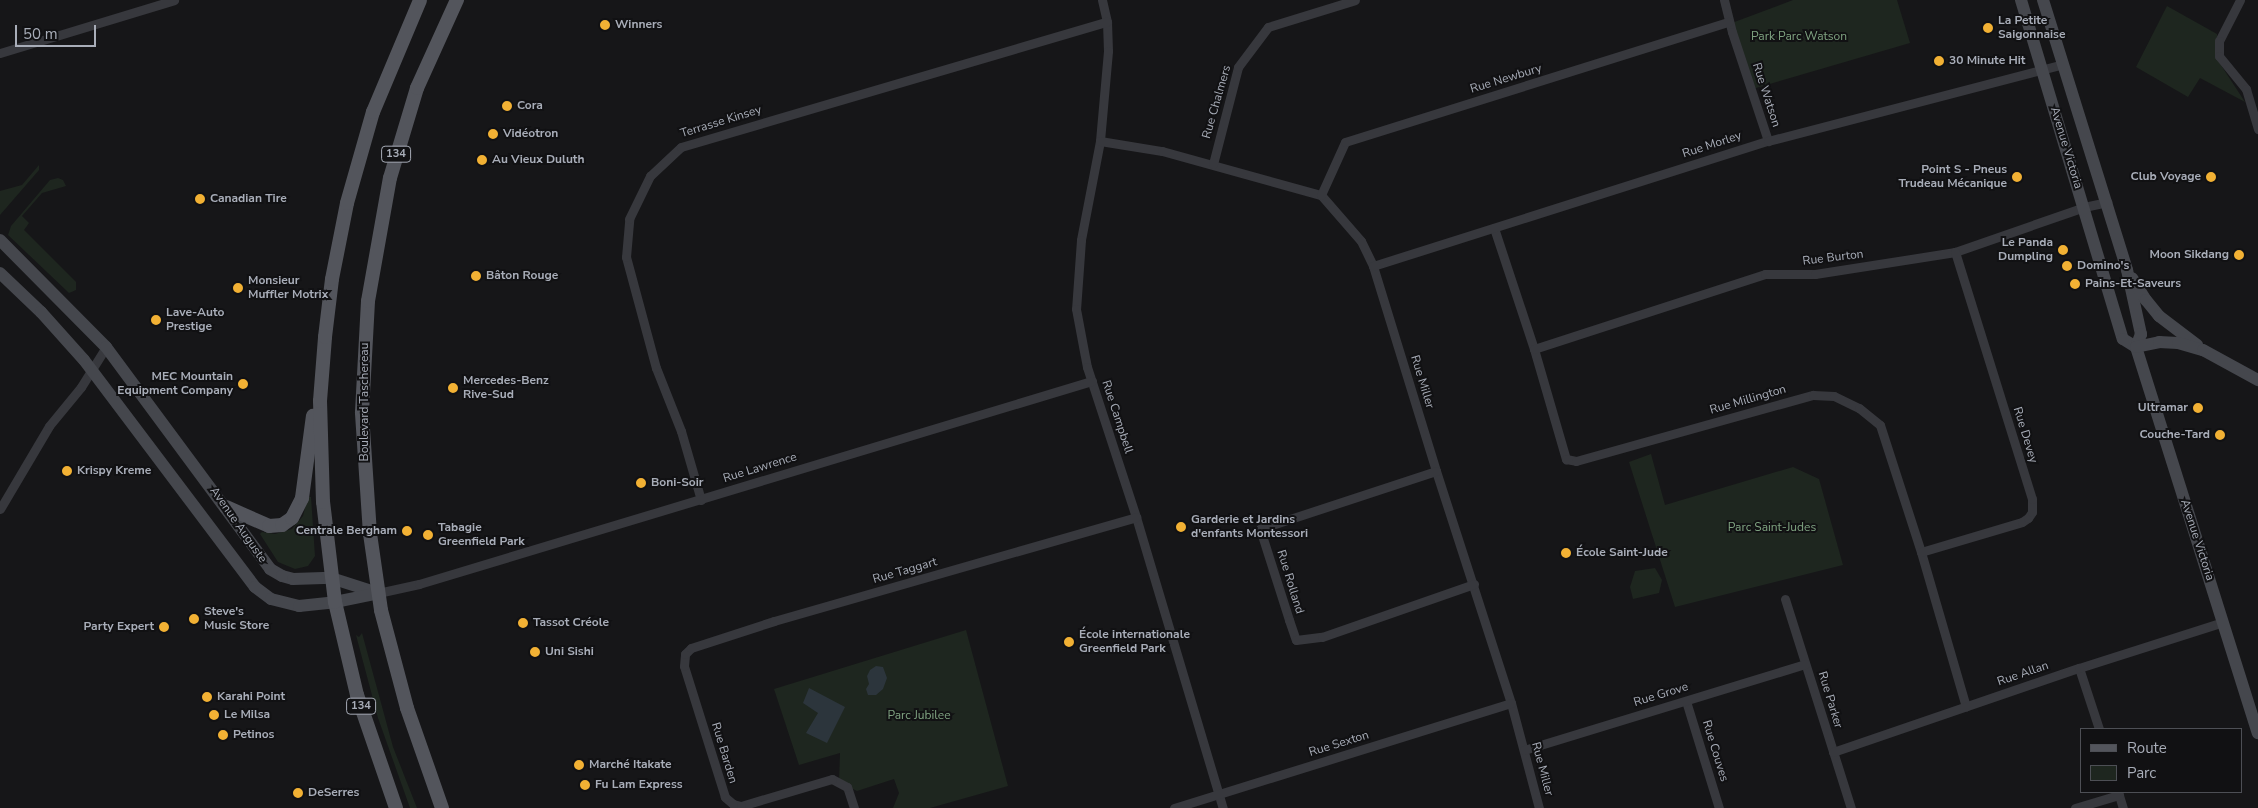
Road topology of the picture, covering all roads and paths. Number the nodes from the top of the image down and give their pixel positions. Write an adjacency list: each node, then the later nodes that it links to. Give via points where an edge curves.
1 (174, 0): 12 (street)
2 (420, 0): 28 (main road, 134, via 387,74 357,163 335,260)
3 (457, 0): 44 (main road, Boulevard Taschereau / 134, via 423,73 400,140 385,198 370,285 362,412 368,518)
4 (1102, 0): 10 (street, Rue Campbell)
5 (1355, 0): 18 (street, Rue Chalmers, via 1268,27 1238,67)
6 (1724, 0): 11 (street, Rue Watson)
7 (2020, 0): 14 (main road, Avenue Victoria)
8 (2043, 0): 13 (main road, Avenue Victoria)
9 (2240, 0): 15 (street, via 2218,41 2220,56 2246,89)
10 (1107, 22): 16 (street, Rue Campbell, via 1108,51); 37 (street, Terrasse Kinsey, via 680,147 650,176 629,219 626,257 656,368 681,431)
11 (1729, 22): 17 (street, Rue Watson); 19 (street, Rue Newbury, via 1345,142)
12 (0, 53)
13 (2063, 64): 14 (street, Rue Morley); 20 (main road, Avenue Victoria)
14 (2043, 70): 17 (street, Rue Morley); 21 (main road, Avenue Victoria)
15 (2258, 129)
16 (1100, 141): 18 (street, via 1162,151); 35 (street, Rue Campbell, via 1081,240 1076,309)
17 (1768, 141): 22 (street, Rue Morley)
18 (1213, 164): 19 (street)
19 (1321, 194): 25 (street, Rue Miller, via 1361,241)
20 (2107, 202): 21 (street, Rue Burton); 26 (main road, Avenue Victoria)
21 (2084, 207): 24 (street, Rue Burton); 29 (main road, Avenue Victoria, via 2123,340)
22 (1494, 228): 25 (street, Rue Morley); 31 (street, Rue Millington)
23 (0, 240): 30 (main road, Avenue Auguste)
24 (1954, 252): 31 (street, Rue Burton, via 1815,274 1764,274); 41 (street, Rue Devey, via 2032,499 2032,512 2022,522)
25 (1373, 266): 36 (street, Rue Miller)
26 (2127, 270): 29 (main road, Avenue Victoria, via 2141,334); 32 (main road, via 2159,316)
27 (0, 272): 33 (main road, Avenue Auguste, via 55,326)
28 (324, 336): 38 (main road, via 302,498 297,510 285,523 269,526); 42 (main road, 134, via 321,456)
29 (2136, 347): 32 (main road, via 2159,342); 47 (main road, Avenue Victoria)
30 (106, 348): 33 (street); 38 (main road, Avenue Auguste)
31 (1534, 349): 41 (street, Rue Millington, via 1566,459 1576,461 1813,395 1834,396 1859,408 1880,425)
32 (2203, 350): 34 (main road)
33 (92, 371): 39 (street, via 49,426); 46 (main road, Avenue Auguste, via 255,587 271,599 287,604)
34 (2258, 380)
35 (1092, 382): 37 (street, Rue Lawrence); 40 (street, Rue Campbell)
36 (1436, 471): 43 (street, Rue Miller); 43 (street, Rue Rolland, via 1260,529 1288,620 1296,640 1322,637)
37 (701, 500): 44 (street, Rue Lawrence, via 419,584)
38 (226, 507): 42 (main road, Avenue Auguste, via 274,572 293,579)
39 (0, 508)
40 (1136, 517): 48 (street, Rue Taggart, via 774,621 691,648); 59 (street, Rue Campbell)
41 (1921, 552): 53 (street, Rue Millington)
42 (331, 578): 44 (main road, Avenue Auguste); 46 (main road, 134)
43 (1474, 584): 52 (street, Rue Miller)
44 (378, 593): 46 (main road, Avenue Auguste); 61 (main road, Boulevard Taschereau / 134, via 406,708)
45 (1785, 599): 49 (street, Rue Parker)
46 (335, 602): 60 (main road, 134, via 357,695)
47 (2223, 622): 50 (street, Rue Allan); 55 (main road, Avenue Victoria)
48 (685, 654): 62 (street, Rue Barden, via 684,666 725,797 732,804 741,806 832,779 847,787)
49 (1806, 664): 51 (street, Rue Grove); 57 (street, Rue Parker)
50 (2079, 668): 53 (street, Rue Allan); 54 (street)
51 (1686, 701): 56 (street, Rue Grove); 66 (street, Rue Couves)
52 (1511, 703): 56 (street, Rue Miller); 59 (street, Rue Sexton)
53 (1966, 707): 57 (street, Rue Allan)
54 (2099, 728)
55 (2258, 733)
56 (1524, 750): 65 (street, Rue Miller)
57 (1833, 752): 67 (street, Rue Parker)
58 (2118, 793): 68 (street); 69 (street)
59 (1219, 794): 63 (street, Rue Sexton); 64 (street, Rue Campbell)
60 (396, 808)
61 (442, 808)
62 (854, 808)
63 (1174, 808)
64 (1223, 808)
65 (1540, 808)
66 (1719, 808)
67 (1851, 808)
68 (2075, 808)
69 (2123, 808)

